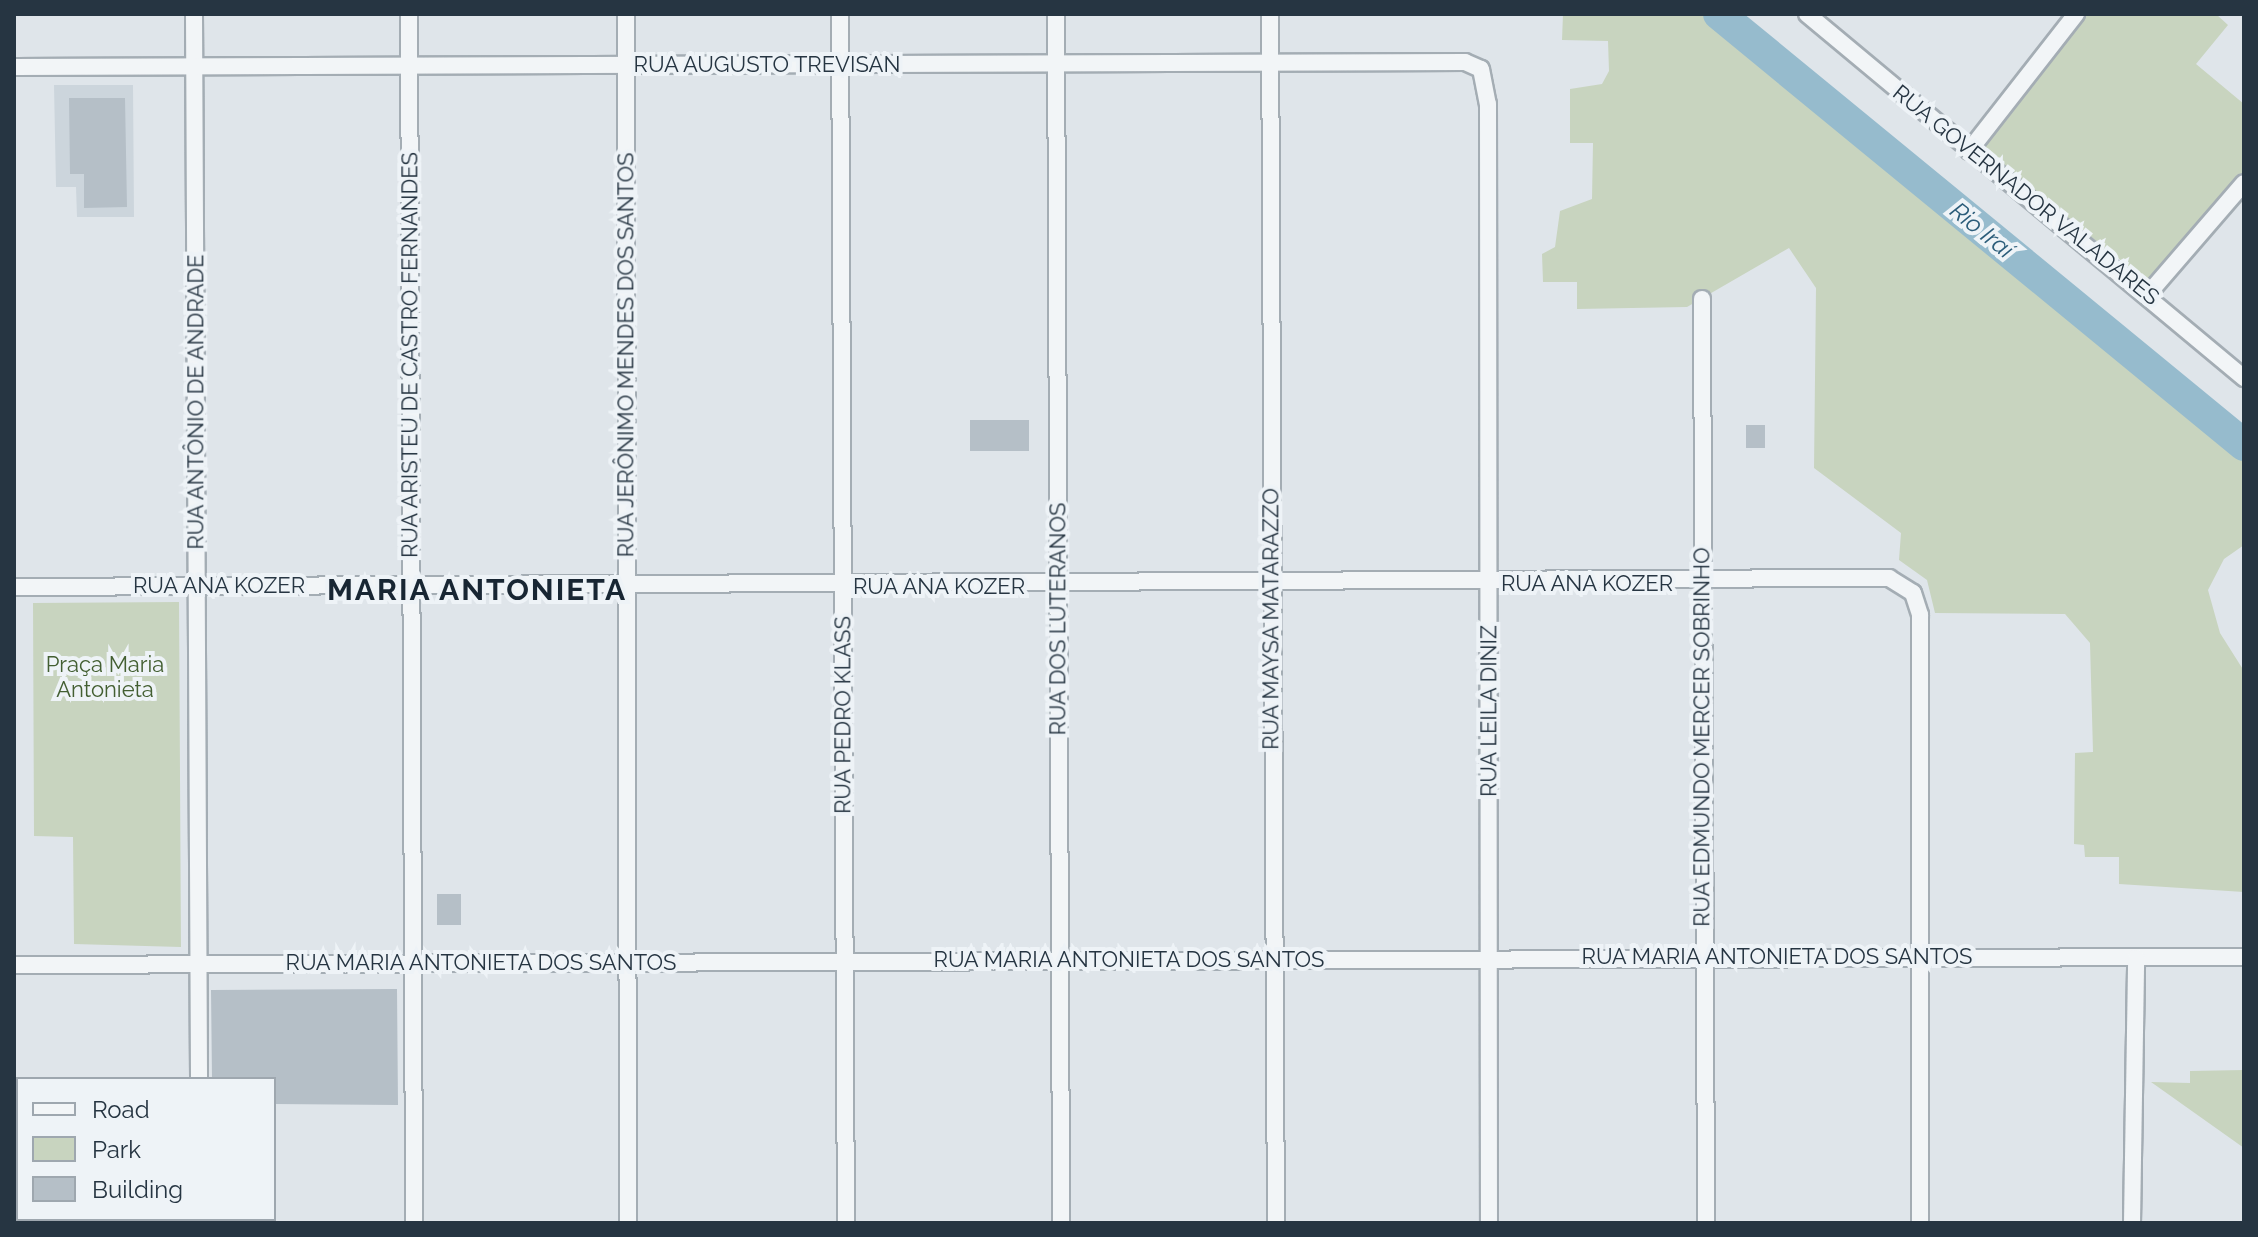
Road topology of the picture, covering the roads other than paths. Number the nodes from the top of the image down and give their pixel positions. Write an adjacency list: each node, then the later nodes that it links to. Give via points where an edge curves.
1 (194, 14): 13 (street, RUA ANTÔNIO DE ANDRADE)
2 (409, 14): 14 (street, RUA ARISTEU DE CASTRO FERNANDES)
3 (626, 14): 11 (street, RUA JERÔNIMO MENDES DOS SANTOS)
4 (840, 14): 12 (street, RUA PEDRO KLASS)
5 (1056, 14): 9 (street, RUA DOS LUTERANOS)
6 (1270, 14): 10 (street, RUA MAYSA MATARAZZO)
7 (1807, 14): 17 (street, RUA GOVERNADOR VALADARES)
8 (2076, 14): 17 (street)
9 (1056, 64): 10 (street, RUA AUGUSTO TREVISAN); 12 (street, RUA AUGUSTO TREVISAN); 28 (street, RUA DOS LUTERANOS)
10 (1270, 64): 16 (street, RUA AUGUSTO TREVISAN, via 1465,62 1485,74); 22 (street, RUA MAYSA MATARAZZO)
11 (626, 65): 12 (street, RUA AUGUSTO TREVISAN); 14 (street, RUA AUGUSTO TREVISAN); 27 (street, RUA JERÔNIMO MENDES DOS SANTOS)
12 (840, 65): 30 (street, RUA PEDRO KLASS)
13 (194, 66): 14 (street, RUA AUGUSTO TREVISAN); 15 (street, RUA AUGUSTO TREVISAN); 26 (street, RUA ANTÔNIO DE ANDRADE)
14 (409, 66): 25 (street, RUA ARISTEU DE CASTRO FERNANDES)
15 (14, 67)
16 (1488, 104): 24 (street, RUA LEILA DINIZ)
17 (1969, 151): 19 (street, RUA GOVERNADOR VALADARES)
18 (2244, 183): 19 (street)
19 (2149, 293): 21 (street, RUA GOVERNADOR VALADARES)
20 (1702, 299): 23 (street, RUA EDMUNDO MERCER SOBRINHO)
21 (2244, 378)
22 (1271, 583): 24 (street, RUA ANA KOZER); 28 (street, RUA ANA KOZER); 36 (street, RUA MAYSA MATARAZZO)
23 (1702, 583): 24 (street, RUA ANA KOZER); 31 (street, RUA ANA KOZER, via 1864,578 1906,587 1920,615); 33 (street, RUA EDMUNDO MERCER SOBRINHO)
24 (1490, 584): 32 (street, RUA LEILA DINIZ)
25 (410, 585): 26 (street, RUA ANA KOZER); 27 (street, RUA ANA KOZER); 39 (street, RUA ARISTEU DE CASTRO FERNANDES)
26 (198, 586): 29 (street, RUA ANA KOZER); 41 (street, RUA ANTÔNIO DE ANDRADE)
27 (627, 586): 30 (street, RUA ANA KOZER); 40 (street, RUA JERÔNIMO MENDES DOS SANTOS)
28 (1058, 586): 30 (street, RUA ANA KOZER); 37 (street, RUA DOS LUTERANOS)
29 (14, 587)
30 (842, 587): 38 (street, RUA PEDRO KLASS)
31 (1919, 956): 33 (street, RUA MARIA ANTONIETA DOS SANTOS); 35 (street, RUA MARIA ANTONIETA DOS SANTOS); 51 (street)
32 (1487, 957): 33 (street, RUA MARIA ANTONIETA DOS SANTOS); 36 (street, RUA MARIA ANTONIETA DOS SANTOS); 49 (street, RUA LEILA DINIZ)
33 (1703, 957): 50 (street, RUA EDMUNDO MERCER SOBRINHO)
34 (2244, 957): 35 (street, RUA MARIA ANTONIETA DOS SANTOS)
35 (2136, 958): 52 (street)
36 (1271, 959): 37 (street, RUA MARIA ANTONIETA DOS SANTOS); 48 (street, RUA MAYSA MATARAZZO)
37 (1060, 960): 38 (street, RUA MARIA ANTONIETA DOS SANTOS); 47 (street, RUA DOS LUTERANOS)
38 (844, 961): 40 (street, RUA MARIA ANTONIETA DOS SANTOS); 46 (street, RUA PEDRO KLASS)
39 (411, 963): 40 (street, RUA MARIA ANTONIETA DOS SANTOS); 41 (street, RUA MARIA ANTONIETA DOS SANTOS); 44 (street, RUA ARISTEU DE CASTRO FERNANDES)
40 (627, 963): 45 (street, RUA JERÔNIMO MENDES DOS SANTOS)
41 (199, 964): 42 (street, RUA MARIA ANTONIETA DOS SANTOS); 43 (street, RUA ANTÔNIO DE ANDRADE)
42 (14, 965)
43 (199, 1077)
44 (414, 1223)
45 (628, 1223)
46 (846, 1223)
47 (1061, 1223)
48 (1276, 1223)
49 (1489, 1223)
50 (1706, 1223)
51 (1920, 1223)
52 (2132, 1223)

